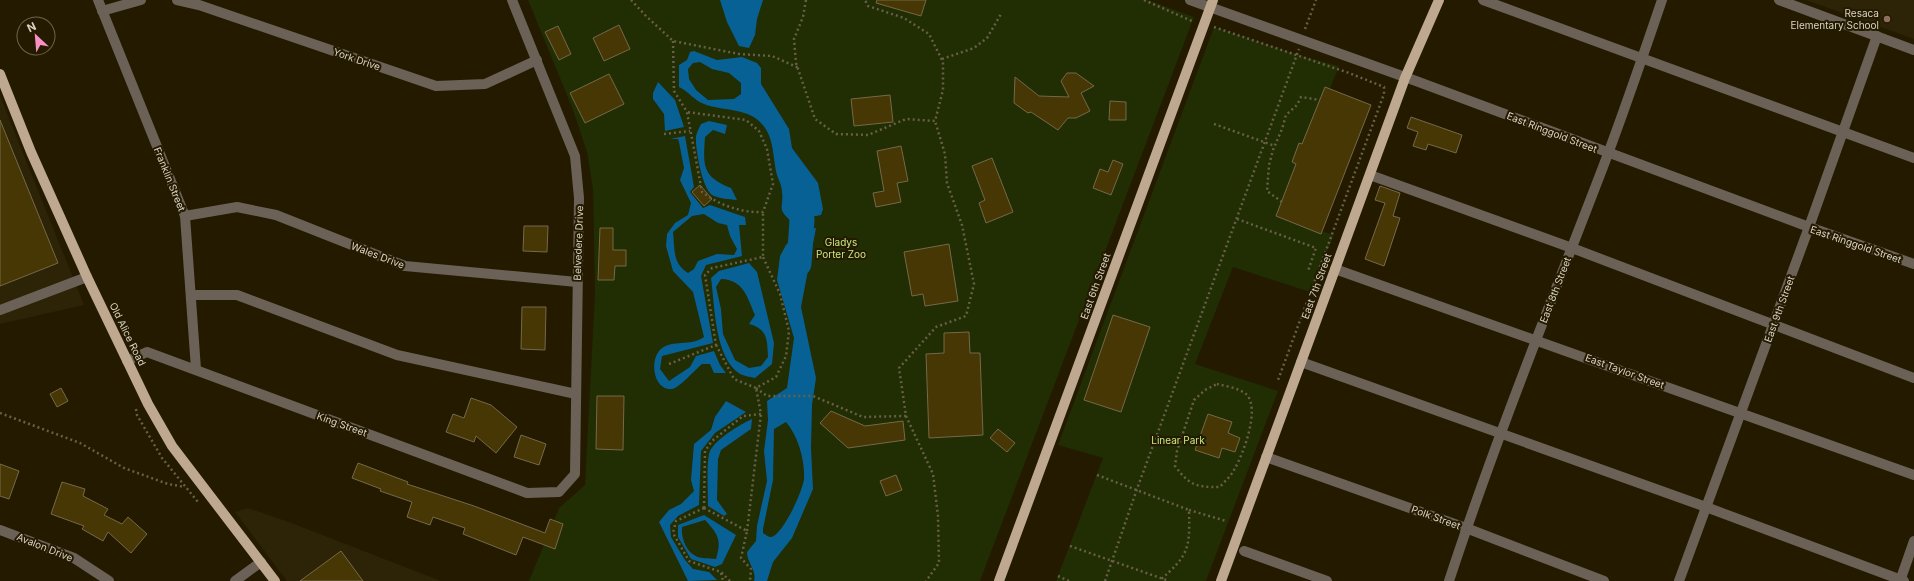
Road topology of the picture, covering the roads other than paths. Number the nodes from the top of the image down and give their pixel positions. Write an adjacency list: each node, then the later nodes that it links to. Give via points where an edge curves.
1 (98, 0): 11 (street, Franklin Street)
2 (141, 0): 11 (street)
3 (177, 0): 14 (street, York Drive, via 199,5 436,86 485,84)
4 (512, 0): 14 (street, Belvedere Drive)
5 (1190, 0): 10 (street, East Ringgold Street)
6 (1439, 0): 17 (main road, East 7th Street)
7 (1483, 0): 15 (street)
8 (1662, 0): 15 (street, East 8th Street)
9 (1779, 0): 12 (street)
10 (1212, 4): 17 (street, East Ringgold Street); 52 (main road, East 6th Street)
11 (102, 11): 22 (street, Franklin Street)
12 (1877, 36): 13 (street); 18 (street, East 9th Street)
13 (1914, 50)
14 (537, 60): 28 (street, Belvedere Drive, via 575,156 580,198)
15 (1641, 60): 18 (street); 19 (street, East 8th Street)
16 (0, 74): 27 (main road, Old Alice Road, via 31,152)
17 (1405, 78): 19 (street, East Ringgold Street); 21 (main road, East 7th Street)
18 (1842, 133): 20 (street); 23 (street, East 9th Street)
19 (1608, 153): 23 (street, East Ringgold Street); 24 (street, East 8th Street)
20 (1914, 158)
21 (1370, 175): 24 (street); 26 (main road, East 7th Street)
22 (185, 216): 28 (street, Wales Drive, via 237,207 276,215 405,266); 29 (street, Franklin Street)
23 (1809, 227): 25 (street, East Ringgold Street); 31 (street, East 9th Street)
24 (1572, 248): 31 (street); 32 (street, East 8th Street)
25 (1914, 264)
26 (1335, 268): 32 (street, East Taylor Street); 34 (main road, East 7th Street)
27 (87, 277): 30 (street); 33 (main road, Old Alice Road)
28 (577, 282): 37 (street, Belvedere Drive)
29 (190, 295): 35 (street, Franklin Street); 37 (street, via 237,295 397,356)
30 (0, 310)
31 (1774, 324): 36 (street); 38 (street, East 9th Street)
32 (1536, 339): 38 (street, East Taylor Street); 39 (street, East 8th Street)
33 (127, 361): 35 (street, King Street, via 147,352); 48 (main road, Old Alice Road, via 172,446)
34 (1301, 362): 39 (street); 40 (main road, East 7th Street)
35 (196, 369): 42 (street, King Street, via 527,493)
36 (1914, 378)
37 (576, 394): 42 (street, Belvedere Drive, via 575,474)
38 (1740, 413): 41 (street, East Taylor Street); 43 (street, East 9th Street)
39 (1501, 435): 43 (street); 44 (street, East 8th Street)
40 (1266, 457): 44 (street, Polk Street); 53 (main road, East 7th Street)
41 (1914, 475)
42 (559, 492)
43 (1706, 507): 57 (street, East 9th Street); 58 (street)
44 (1466, 528): 55 (street, East 8th Street); 56 (street, Polk Street)
45 (0, 530): 49 (street, Avalon Drive, via 74,558)
46 (1914, 541): 58 (street)
47 (1244, 551): 54 (street)
48 (261, 562): 50 (street); 51 (main road, Old Alice Road)
49 (109, 581)
50 (235, 581)
51 (275, 581)
52 (999, 581)
53 (1221, 581)
54 (1327, 581)
55 (1449, 581)
56 (1604, 581)
57 (1679, 581)
58 (1901, 581)

